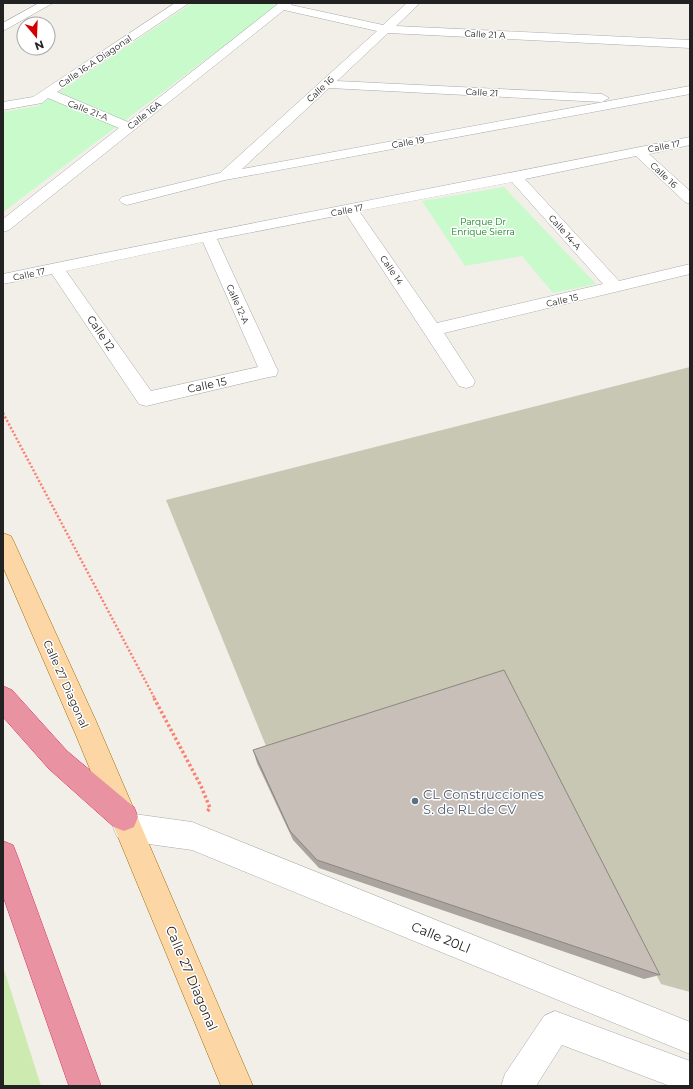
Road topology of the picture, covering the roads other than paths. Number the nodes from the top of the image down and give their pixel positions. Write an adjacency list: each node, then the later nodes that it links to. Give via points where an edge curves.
1 (46, 3): 5 (street)
2 (183, 3): 10 (street, Calle 16-A Diagonal)
3 (414, 3): 6 (street, Calle 16)
4 (284, 5): 6 (street, Calle 21 A); 13 (street, Calle 16A)
5 (3, 28)
6 (386, 29): 7 (street, Calle 21 A); 8 (street, Calle 16)
7 (690, 44)
8 (326, 84): 11 (street, Calle 21); 16 (street, Calle 16)
9 (690, 90): 11 (street, Calle 19)
10 (47, 93): 12 (street, Calle 16-A Diagonal, via 37,100); 13 (street, Calle 21-A)
11 (638, 100): 16 (street, Calle 19)
12 (3, 106)
13 (128, 127): 21 (street, Calle 16A)
14 (690, 141): 15 (street, Calle 17)
15 (638, 150): 17 (street, Calle 17); 18 (street, Calle 16)
16 (225, 176): 19 (street, Calle 19)
17 (515, 177): 20 (street, Calle 17); 26 (street, Calle 14-A)
18 (690, 199)
19 (127, 200)
20 (350, 209): 22 (street, Calle 17); 27 (street, Calle 14)
21 (3, 227)
22 (208, 236): 23 (street, Calle 17); 28 (street, Calle 12-A)
23 (56, 268): 25 (street, Calle 17); 30 (street, Calle 12)
24 (690, 269): 26 (street, Calle 15)
25 (3, 279)
26 (615, 287): 27 (street, Calle 15)
27 (433, 330): 29 (street, Calle 14)
28 (269, 372): 30 (street, Calle 15)
29 (466, 381)
30 (146, 399)
31 (3, 542): 33 (main road, Calle 27 Diagonal)
32 (3, 698): 33 (highway, via 58,760)
33 (126, 822): 35 (street, Calle 20Ll, via 192,836); 38 (main road, Calle 27 Diagonal)
34 (3, 855): 37 (highway)
35 (690, 1038)
36 (690, 1077): 39 (street, via 555,1027)
37 (85, 1086)
38 (237, 1086)
39 (517, 1086)

